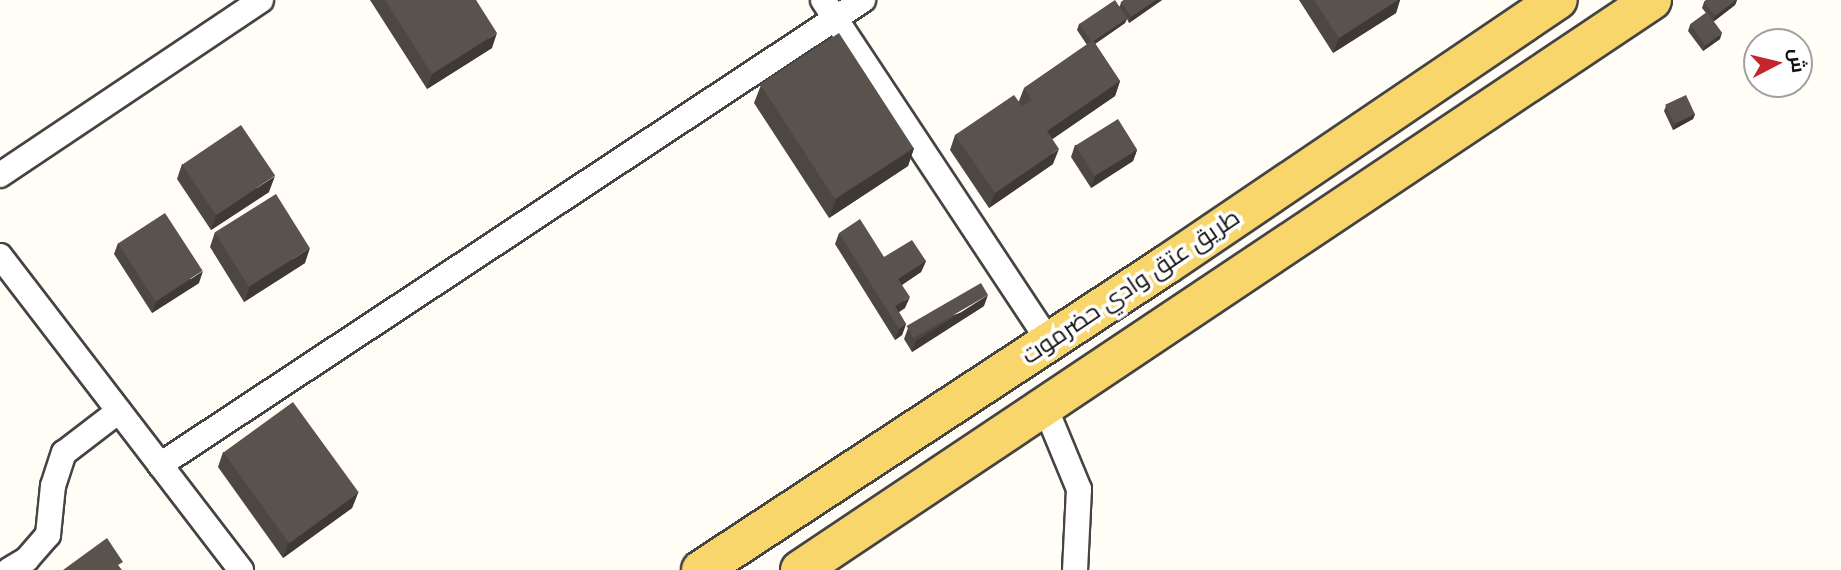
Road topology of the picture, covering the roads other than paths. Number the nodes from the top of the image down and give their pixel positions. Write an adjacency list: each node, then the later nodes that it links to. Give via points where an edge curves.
1 (261, 0): 6 (street)
2 (863, 0): 5 (street)
3 (1558, 0): 7 (main road, طريق عتق وادي حضرموت)
4 (1652, 0): 9 (main road)
5 (829, 9): 10 (street); 13 (street)
6 (0, 176)
7 (1244, 212): 9 (main road, via 1235,227 1237,245 1250,257); 10 (main road, طريق عتق وادي حضرموت)
8 (0, 256): 12 (street)
9 (1268, 258): 11 (main road)
10 (1049, 342): 14 (main road, via 1052,363 1044,383 989,425); 17 (main road, طريق عتق وادي حضرموت)
11 (1045, 407): 14 (main road); 19 (street, via 1079,489)
12 (119, 411): 13 (street); 15 (street, via 64,453 53,485 48,535)
13 (160, 465): 16 (street)
14 (940, 475): 18 (main road)
15 (9, 570)
16 (242, 570)
17 (701, 570)
18 (800, 570)
19 (1074, 570)

